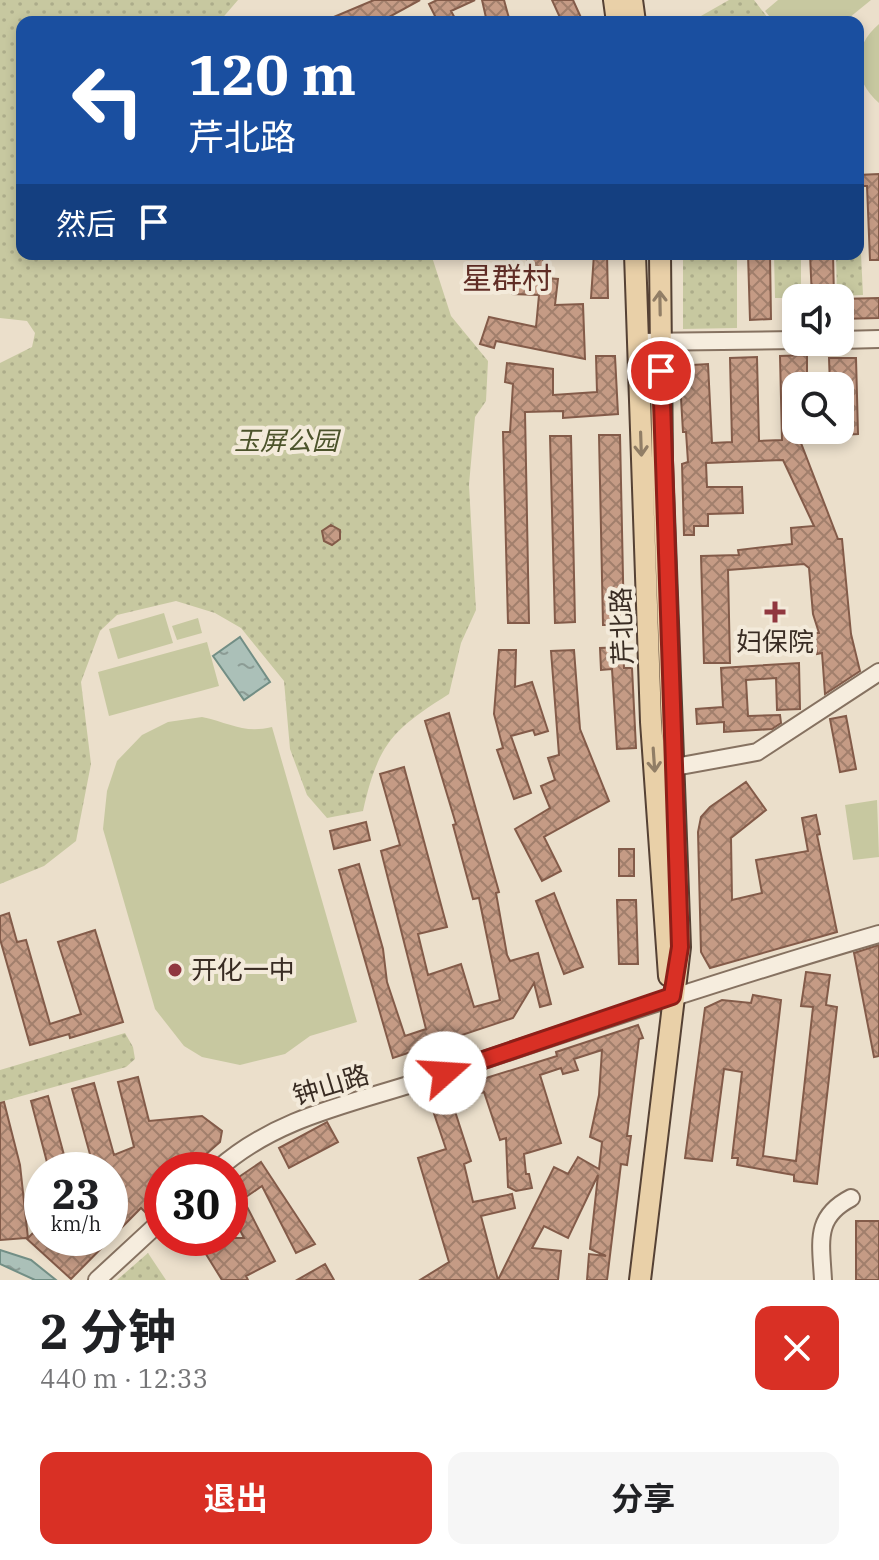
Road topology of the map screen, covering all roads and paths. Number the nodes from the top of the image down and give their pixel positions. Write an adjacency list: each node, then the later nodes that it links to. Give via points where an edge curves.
1 (635, 260): 7 (main road, 芹北路)
2 (660, 260): 6 (main road, 芹北路, one-way to 2)
3 (879, 339): 5 (street)
4 (782, 340): 6 (street)
5 (854, 340)
6 (661, 341): 7 (street); 9 (main road, 芹北路)
7 (638, 342): 10 (main road, 芹北路, one-way to 10)
8 (879, 672): 11 (street, via 757,752)
9 (674, 720): 10 (street); 11 (main road, 芹北路)
10 (651, 722): 13 (main road, 芹北路, one-way to 13)
11 (675, 767): 13 (main road, 芹北路, via 680,947)
12 (879, 934): 13 (street, 钟山路)
13 (672, 996): 14 (street, 钟山路, via 299,1118); 18 (main road, 芹北路)
14 (242, 1152)
15 (851, 1198): 19 (street, via 831,1208 824,1223)
16 (144, 1237): 17 (street)
17 (97, 1280)
18 (640, 1280)
19 (823, 1280)

